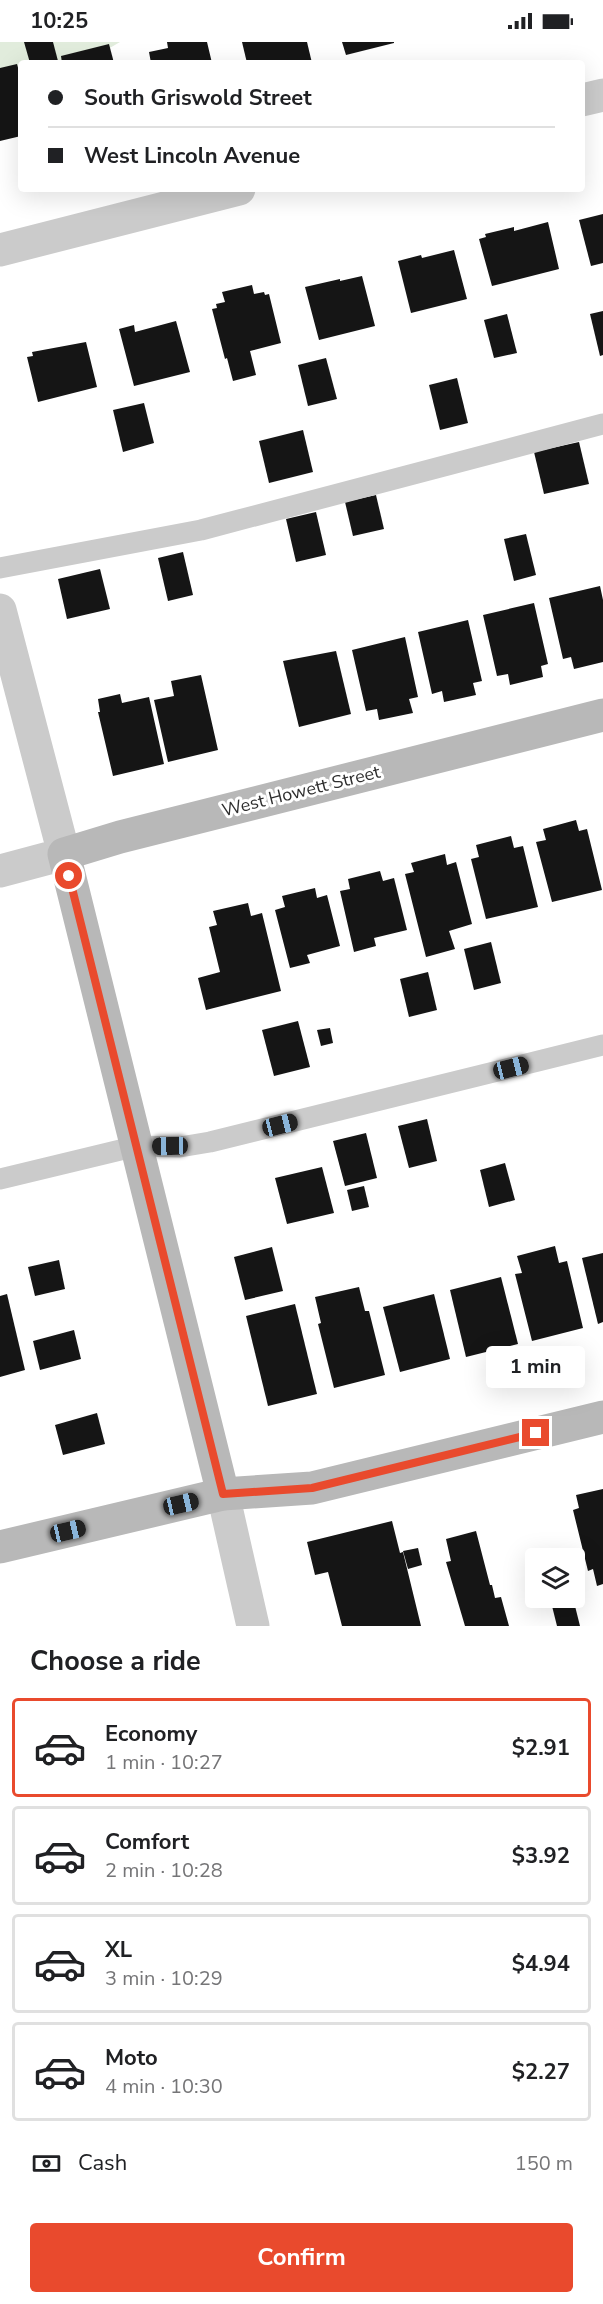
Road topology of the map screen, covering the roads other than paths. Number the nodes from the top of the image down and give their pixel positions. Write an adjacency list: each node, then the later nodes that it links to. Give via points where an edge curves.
1 (603, 95): 2 (street)
2 (585, 99)
3 (227, 192): 4 (street)
4 (0, 250)
5 (603, 424): 6 (lane, via 201,530)
6 (0, 568)
7 (0, 610): 9 (street)
8 (603, 715): 9 (main road, West Howett Street)
9 (64, 854): 10 (street, West Howett Street); 12 (main road)
10 (0, 871)
11 (603, 1046): 12 (lane, via 210,1142 180,1147)
12 (136, 1146): 13 (lane); 15 (main road)
13 (0, 1179)
14 (603, 1417): 15 (main road, via 312,1488)
15 (223, 1494): 16 (main road); 17 (street)
16 (0, 1547)
17 (253, 1626)

